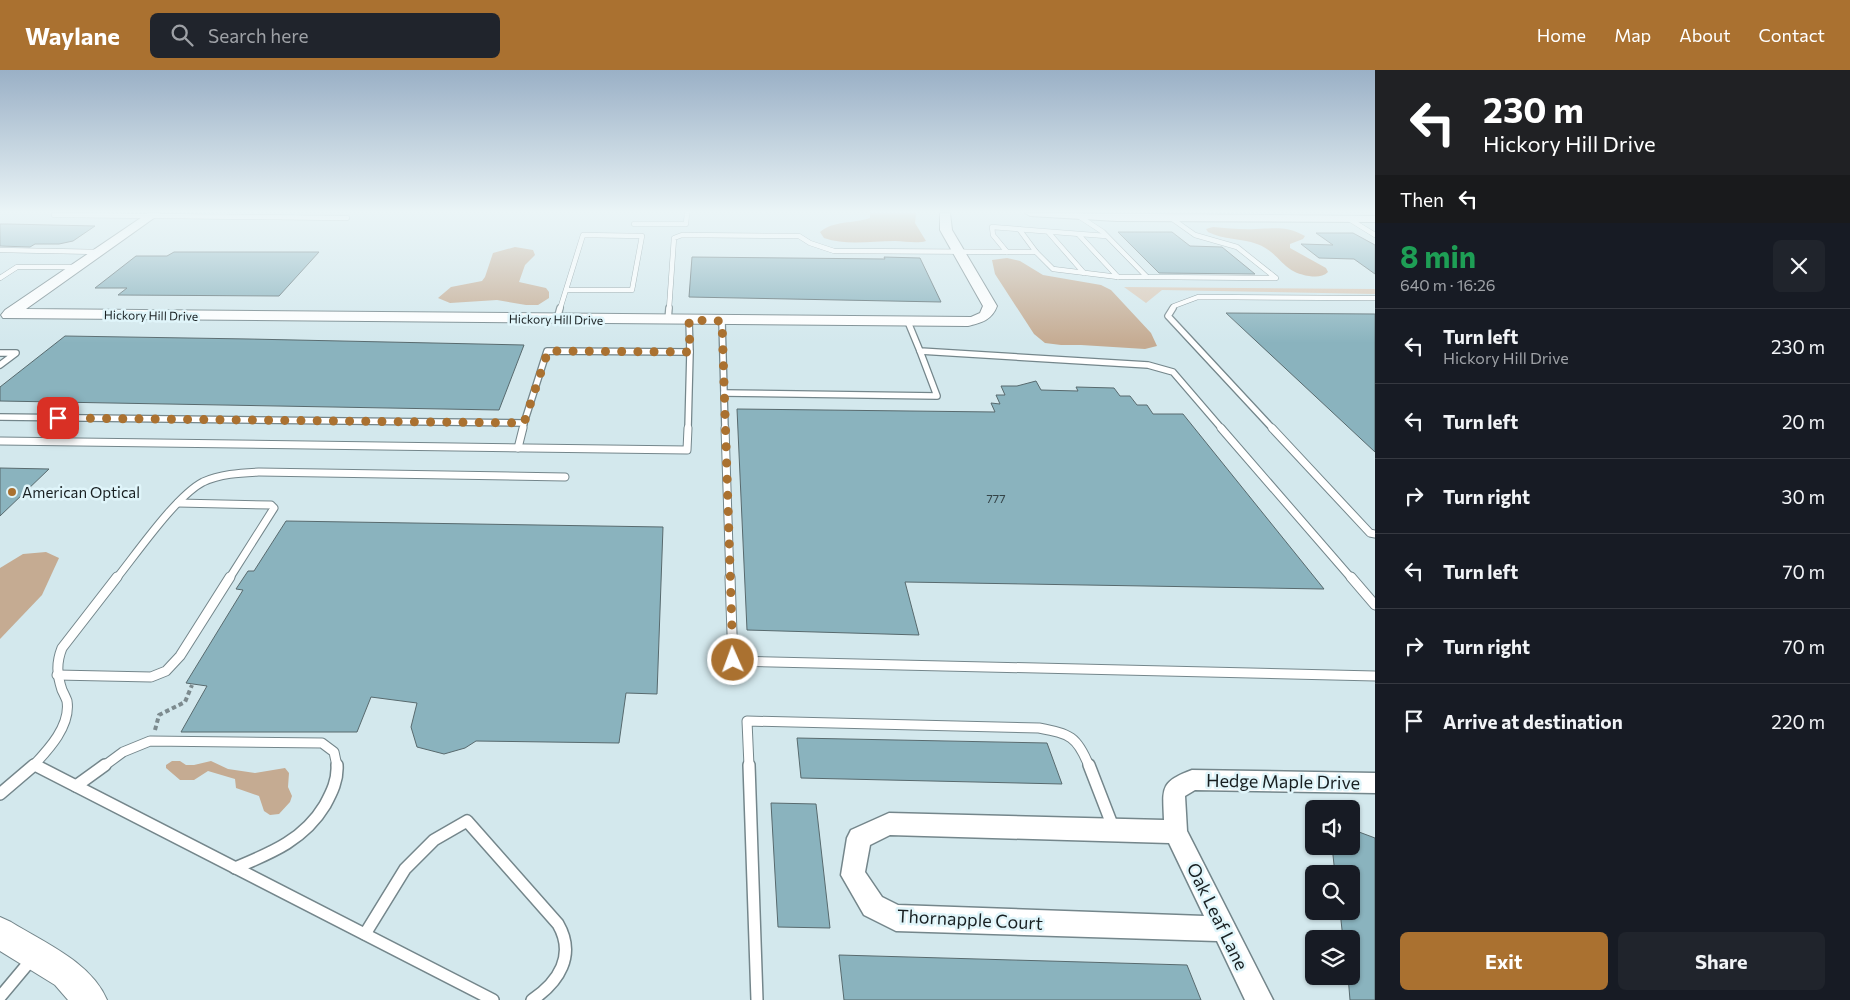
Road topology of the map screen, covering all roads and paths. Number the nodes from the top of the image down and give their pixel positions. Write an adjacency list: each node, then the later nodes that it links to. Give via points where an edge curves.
1 (93, 256): 11 (street)
2 (576, 256): 16 (lane)
3 (638, 256): 16 (lane, via 632,290)
4 (673, 256): 20 (lane)
5 (962, 256): 23 (street, Hickory Hill Drive, via 988,300 989,312 968,322)
6 (1041, 256): 12 (lane, via 1053,268)
7 (1069, 256): 12 (lane)
8 (1099, 256): 13 (lane)
9 (1126, 256): 14 (lane)
10 (1249, 256): 14 (lane, via 1276,278)
11 (77, 267): 15 (lane, via 17,267); 18 (street)
12 (1084, 273): 13 (lane)
13 (1118, 276): 14 (lane)
14 (1147, 277)
15 (0, 278)
16 (566, 290): 19 (lane)
17 (1375, 298): 35 (lane, via 1198,296 1174,306 1168,316 1370,533)
18 (3, 315): 19 (street, Hickory Hill Drive)
19 (557, 319): 20 (street, Hickory Hill Drive)
20 (668, 320): 21 (street, Hickory Hill Drive)
21 (689, 320): 22 (street, Hickory Hill Drive); 25 (lane)
22 (722, 321): 23 (street, Hickory Hill Drive); 28 (lane)
23 (908, 322): 24 (lane)
24 (920, 351): 28 (lane, via 937,396); 36 (lane, via 1148,365 1174,372)
25 (690, 352): 30 (lane, via 548,351); 32 (lane, via 686,450)
26 (0, 353): 27 (lane, via 16,353)
27 (0, 365)
28 (724, 392): 38 (lane, via 733,660)
29 (0, 417): 30 (lane)
30 (524, 423): 32 (lane)
31 (0, 441): 32 (lane)
32 (518, 448)
33 (565, 477): 34 (lane, via 237,473 197,484)
34 (178, 503): 37 (lane, via 66,641 57,656); 37 (lane, via 271,505 274,508 180,656 166,671 151,678)
35 (1375, 534)
36 (1375, 605)
37 (57, 675): 41 (lane, via 67,702 63,720 55,739)
38 (1375, 676)
39 (192, 685): 40 (path, via 188,700 182,706 159,715)
40 (153, 741): 43 (lane, via 123,752); 47 (lane, via 322,743 335,751 337,769 333,790 320,817 302,836)
41 (35, 765): 43 (lane); 44 (lane)
42 (1375, 783): 46 (street, Hedge Maple Drive, via 1192,780 1174,791)
43 (76, 786): 47 (lane)
44 (0, 794)
45 (1114, 830): 46 (street, Thornapple Court); 48 (street, Thornapple Court, via 890,824 859,838 853,875 873,906 896,918); 56 (lane, via 1082,748 1066,733 1039,728 747,720)
46 (1176, 832): 48 (street, Oak Leaf Lane)
47 (235, 868): 50 (lane)
48 (1224, 929): 57 (street, Oak Leaf Lane)
49 (0, 933): 51 (street)
50 (365, 934): 54 (lane); 55 (lane, via 405,869 434,840 467,821 558,924 565,937 561,970 553,983)
51 (36, 955): 52 (lane); 53 (street, via 66,974)
52 (0, 997)
53 (90, 1000)
54 (493, 1000)
55 (532, 1000)
56 (757, 1000)
57 (1259, 1000)

